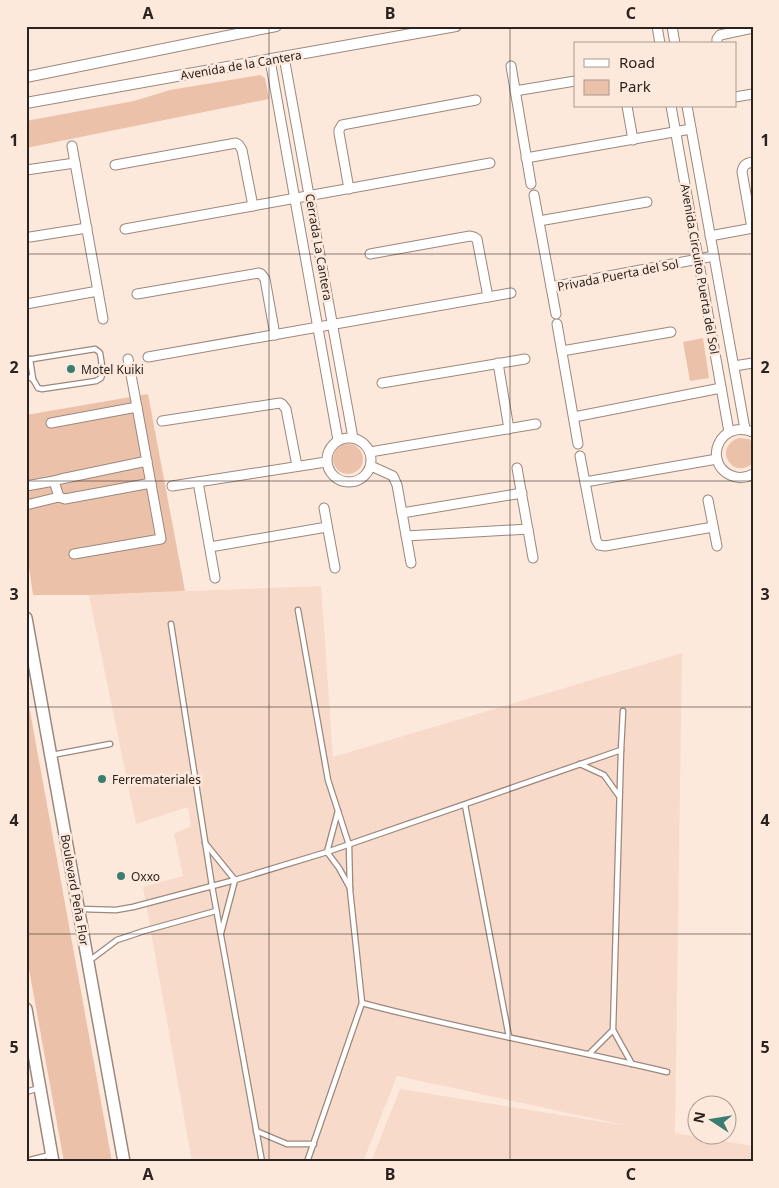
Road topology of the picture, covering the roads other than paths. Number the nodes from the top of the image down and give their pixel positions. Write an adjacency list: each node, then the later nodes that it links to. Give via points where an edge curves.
1 (456, 26): 9 (street, Avenida de la Cantera)
2 (657, 26): 6 (street)
3 (672, 26): 7 (street)
4 (271, 27): 12 (street)
5 (753, 28): 8 (street, via 720,34)
6 (660, 42)
7 (675, 42)
8 (717, 42)
9 (284, 57): 10 (street, Avenida de la Cantera); 34 (street, Cerrada La Cantera)
10 (270, 60): 18 (street, Avenida de la Cantera); 36 (street, Cerrada La Cantera)
11 (511, 66): 14 (street)
12 (26, 77)
13 (574, 81): 14 (street)
14 (515, 92): 26 (street)
15 (753, 94): 16 (street)
16 (736, 97)
17 (476, 100): 33 (street, via 342,125 338,130)
18 (26, 103)
19 (627, 108): 24 (street)
20 (671, 108): 23 (street, Avenida Circuito Puerta del Sol)
21 (687, 108): 22 (street, Avenida Circuito Puerta del Sol)
22 (691, 129): 23 (street); 43 (street, Avenida Circuito Puerta del Sol)
23 (676, 132): 24 (street); 47 (street, Avenida Circuito Puerta del Sol)
24 (633, 140): 26 (street)
25 (72, 146): 28 (street)
26 (526, 158): 32 (street)
27 (753, 162): 41 (street, via 744,166 742,172)
28 (75, 163): 31 (street); 40 (street)
29 (490, 163): 33 (street)
30 (115, 165): 38 (street, via 236,143 242,150)
31 (26, 170)
32 (531, 184)
33 (349, 189): 34 (street)
34 (309, 196): 36 (street); 57 (street, Cerrada La Cantera)
35 (534, 196): 39 (street, Privada Puerta del Sol)
36 (295, 198): 38 (street); 58 (street, Cerrada La Cantera)
37 (646, 202): 39 (street)
38 (254, 206): 42 (street)
39 (539, 220): 48 (street, Privada Puerta del Sol)
40 (87, 228): 44 (street); 49 (street)
41 (752, 228): 43 (street)
42 (125, 229)
43 (710, 236): 46 (street, Avenida Circuito Puerta del Sol)
44 (30, 237)
45 (370, 254): 52 (street, via 474,237)
46 (714, 256): 47 (street, Privada Puerta del Sol); 68 (street, Avenida Circuito Puerta del Sol)
47 (698, 259): 48 (street, Privada Puerta del Sol); 72 (street, Avenida Circuito Puerta del Sol)
48 (551, 288): 54 (street, Privada Puerta del Sol)
49 (98, 291): 53 (street); 55 (street)
50 (511, 293): 52 (street)
51 (137, 294): 60 (street, via 259,273 265,279)
52 (488, 297): 57 (street)
53 (26, 304)
54 (556, 314)
55 (103, 319)
56 (557, 324): 61 (street)
57 (332, 325): 58 (street); 81 (street, Cerrada La Cantera)
58 (318, 327): 60 (street); 82 (street, Cerrada La Cantera)
59 (671, 332): 61 (street)
60 (275, 335): 62 (street)
61 (562, 351): 74 (street)
62 (148, 357)
63 (128, 359): 73 (street)
64 (525, 359): 66 (street)
65 (28, 360): 70 (lane); 70 (lane, via 94,349 100,353 103,372 96,381 42,389)
66 (498, 363): 71 (street); 78 (street)
67 (753, 363): 68 (street)
68 (734, 366): 79 (street, Avenida Circuito Puerta del Sol)
69 (26, 377): 70 (lane)
70 (33, 379)
71 (382, 383)
72 (721, 388): 74 (street); 80 (street, Avenida Circuito Puerta del Sol)
73 (137, 407): 76 (street); 87 (street)
74 (574, 417): 83 (street)
75 (162, 421): 89 (street, via 280,403 286,409)
76 (51, 424)
77 (536, 424): 78 (street)
78 (509, 429): 84 (street)
79 (749, 431): 80 (street, via 737,429)
80 (729, 432): 86 (street, via 718,443)
81 (352, 438): 82 (street); 84 (street, via 363,442)
82 (338, 440): 88 (street, via 329,449)
83 (578, 444)
84 (370, 452): 90 (street)
85 (580, 456): 95 (street)
86 (717, 459): 92 (street, via 725,472 732,476 740,478); 95 (street)
87 (147, 461): 93 (street); 96 (street)
88 (326, 462): 89 (street); 90 (street, via 330,472 347,483 362,478)
89 (297, 466): 94 (street)
90 (371, 466): 104 (street, via 393,476)
91 (518, 468): 99 (street)
92 (753, 474)
93 (54, 481): 97 (street); 100 (street)
94 (198, 482): 98 (street); 110 (street)
95 (585, 482): 106 (street, via 596,540 602,546)
96 (151, 483): 100 (street, via 65,500); 111 (street, via 161,539)
97 (26, 486)
98 (172, 486)
99 (522, 493): 104 (street); 107 (street)
100 (59, 497): 102 (street)
101 (708, 500): 106 (street)
102 (26, 505)
103 (324, 508): 105 (street)
104 (402, 513): 108 (street)
105 (327, 526): 110 (street); 114 (street)
106 (713, 527): 109 (street)
107 (528, 529): 108 (street); 112 (street)
108 (406, 536): 113 (street)
109 (717, 546)
110 (210, 547): 115 (street)
111 (74, 554)
112 (533, 558)
113 (411, 563)
114 (335, 568)
115 (215, 578)
116 (298, 610): 126 (lane, via 328,780)
117 (26, 618): 122 (main road, Boulevard Peña Flor)
118 (171, 624): 127 (lane)
119 (623, 711): 121 (lane)
120 (110, 744): 122 (lane)
121 (621, 750): 123 (lane); 124 (lane)
122 (51, 755): 133 (main road, Boulevard Peña Flor)
123 (580, 764): 124 (lane, via 604,775); 125 (lane)
124 (620, 796): 139 (lane)
125 (465, 805): 128 (lane); 141 (lane)
126 (338, 810): 128 (lane); 129 (lane)
127 (204, 842): 130 (lane); 131 (lane)
128 (349, 845): 129 (lane); 132 (lane)
129 (328, 852): 130 (lane); 132 (lane)
130 (235, 880): 131 (lane); 135 (lane)
131 (212, 886): 133 (lane, via 133,908); 134 (lane)
132 (350, 890): 137 (lane)
133 (78, 909): 136 (main road, Boulevard Peña Flor)
134 (216, 911): 135 (lane); 136 (lane, via 117,940)
135 (220, 936): 147 (lane)
136 (88, 962): 151 (main road, Boulevard Peña Flor)
137 (362, 1003): 141 (lane); 148 (lane)
138 (26, 1009): 140 (main road)
139 (613, 1030): 142 (lane); 143 (lane)
140 (28, 1032): 145 (main road)
141 (509, 1037): 142 (lane)
142 (589, 1054): 143 (lane)
143 (632, 1064): 144 (lane)
144 (667, 1072)
145 (40, 1088): 146 (lane); 149 (main road)
146 (26, 1092)
147 (256, 1132): 148 (lane, via 287,1144); 152 (lane)
148 (314, 1144): 153 (lane)
149 (52, 1158): 150 (lane)
150 (26, 1161)
151 (124, 1162)
152 (262, 1162)
153 (306, 1162)

